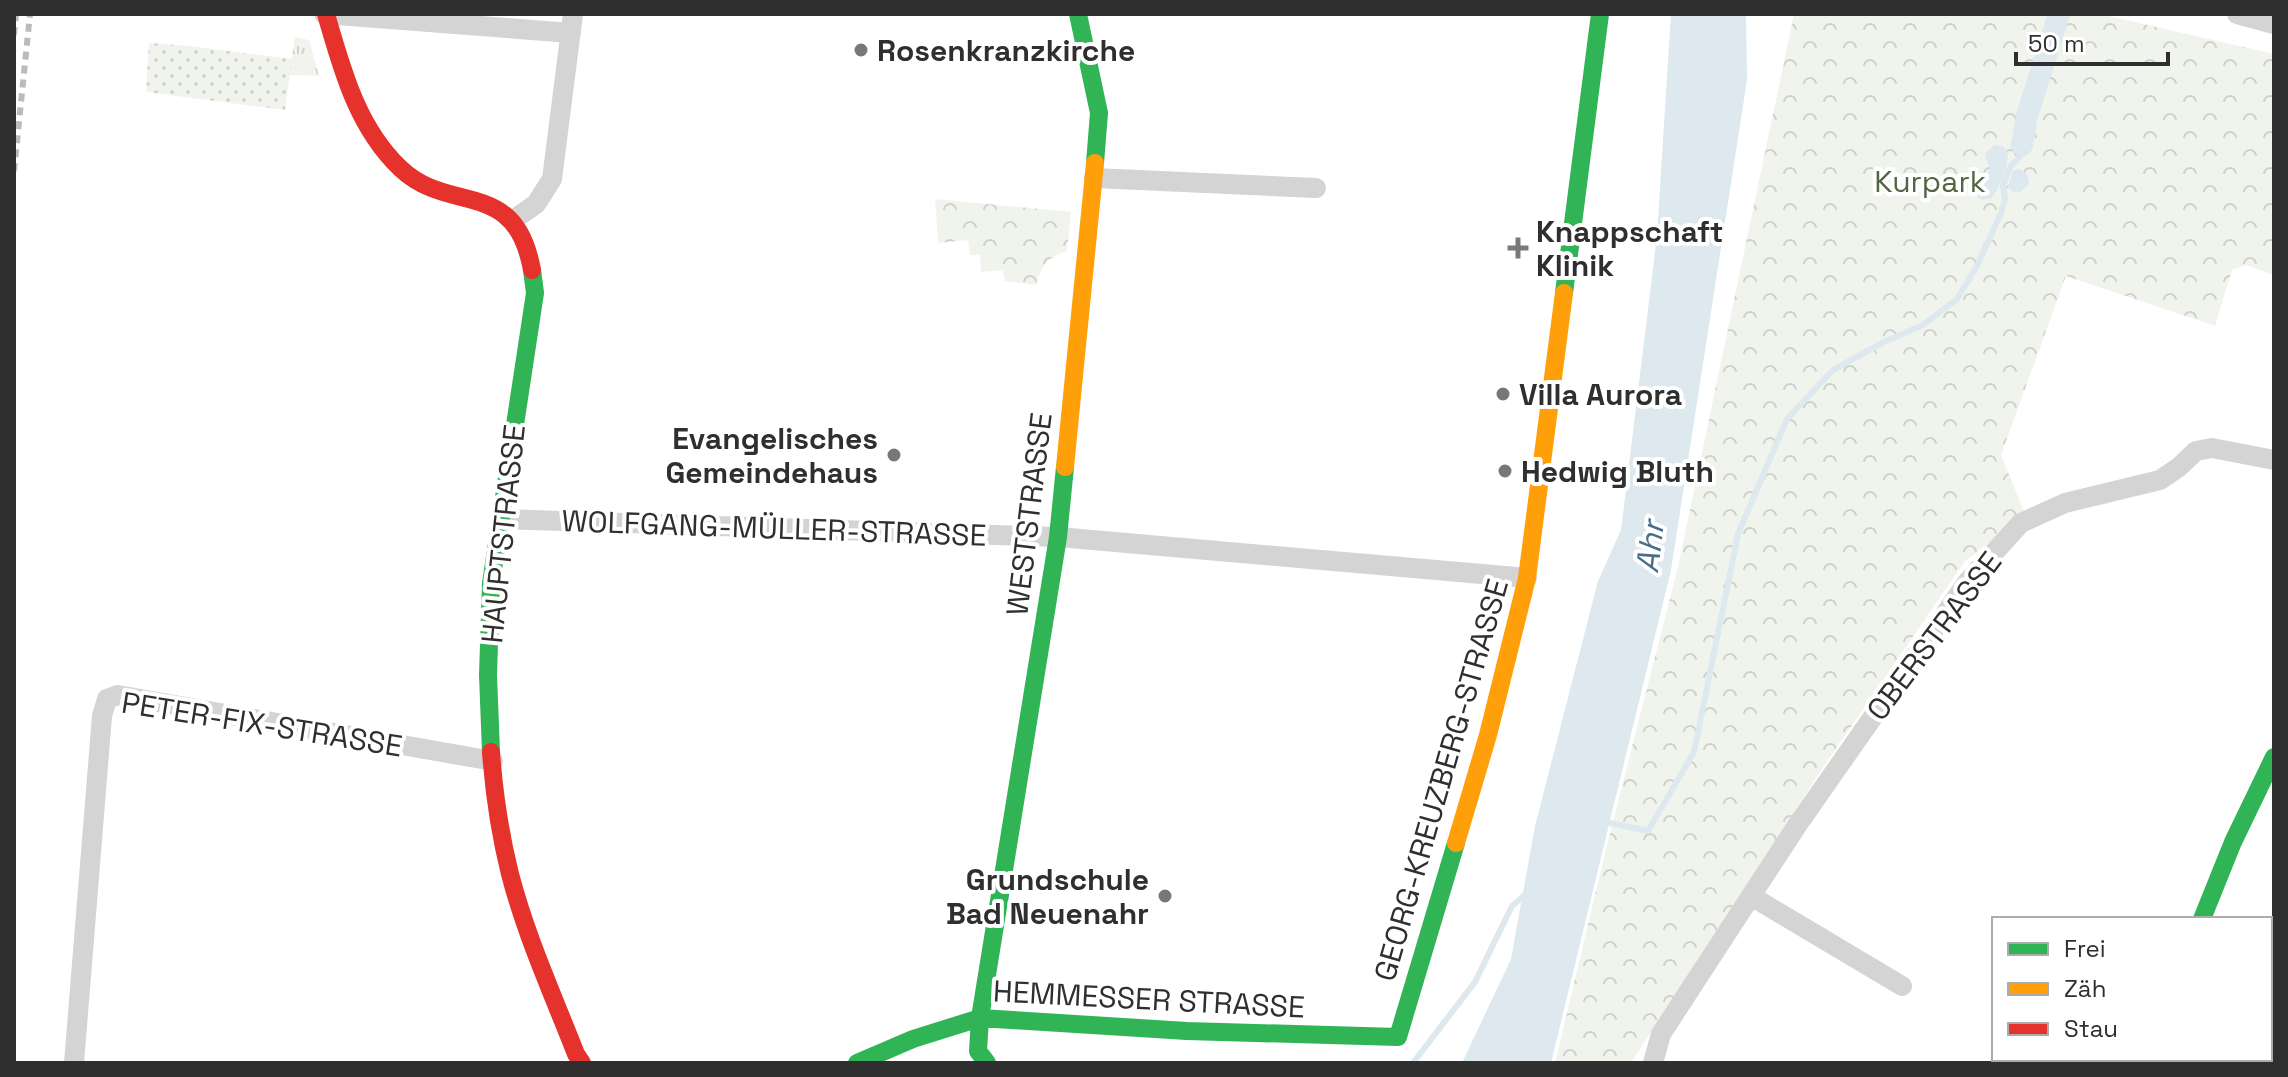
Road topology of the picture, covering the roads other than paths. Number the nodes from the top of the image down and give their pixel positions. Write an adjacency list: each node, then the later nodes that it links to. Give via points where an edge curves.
1 (326, 14): 5 (street); 9 (street, via 347,86 371,137 402,170 430,187 490,205)
2 (1078, 14): 7 (street, WESTSTRASSE, via 1099,113)
3 (1600, 14): 13 (street, GEORG-KREUZBERG-STRASSE)
4 (2237, 14): 6 (street)
5 (572, 24): 9 (street, via 552,179 536,204)
6 (2274, 24)
7 (1094, 178): 8 (street); 12 (street, WESTSTRASSE)
8 (1316, 188)
9 (513, 220): 11 (street, HAUPTSTRASSE, via 532,258 535,293)
10 (2274, 460): 16 (street, OBERSTRASSE, via 2212,448 2196,451 2160,480 2065,503 2021,523 1968,581)
11 (500, 519): 12 (street, WOLFGANG-MÜLLER-STRASSE); 15 (street, HAUPTSTRASSE, via 488,616)
12 (1058, 537): 13 (street, WOLFGANG-MÜLLER-STRASSE); 19 (street, WESTSTRASSE)
13 (1527, 578): 20 (street, GEORG-KREUZBERG-STRASSE, via 1488,735)
14 (2274, 757): 17 (street)
15 (493, 761): 21 (street, PETER-FIX-STRASSE, via 118,695 107,699); 22 (street, HAUPTSTRASSE, via 505,850 524,915)
16 (1751, 896): 18 (street); 25 (street, OBERSTRASSE, via 1661,1034)
17 (2203, 917)
18 (1902, 986)
19 (980, 1018): 20 (street, HEMMESSER STRASSE); 23 (street, HEMMESSER STRASSE); 24 (street, WESTSTRASSE, via 978,1051)
20 (1398, 1037)
21 (74, 1063)
22 (582, 1063)
23 (857, 1063)
24 (987, 1063)
25 (1653, 1063)

